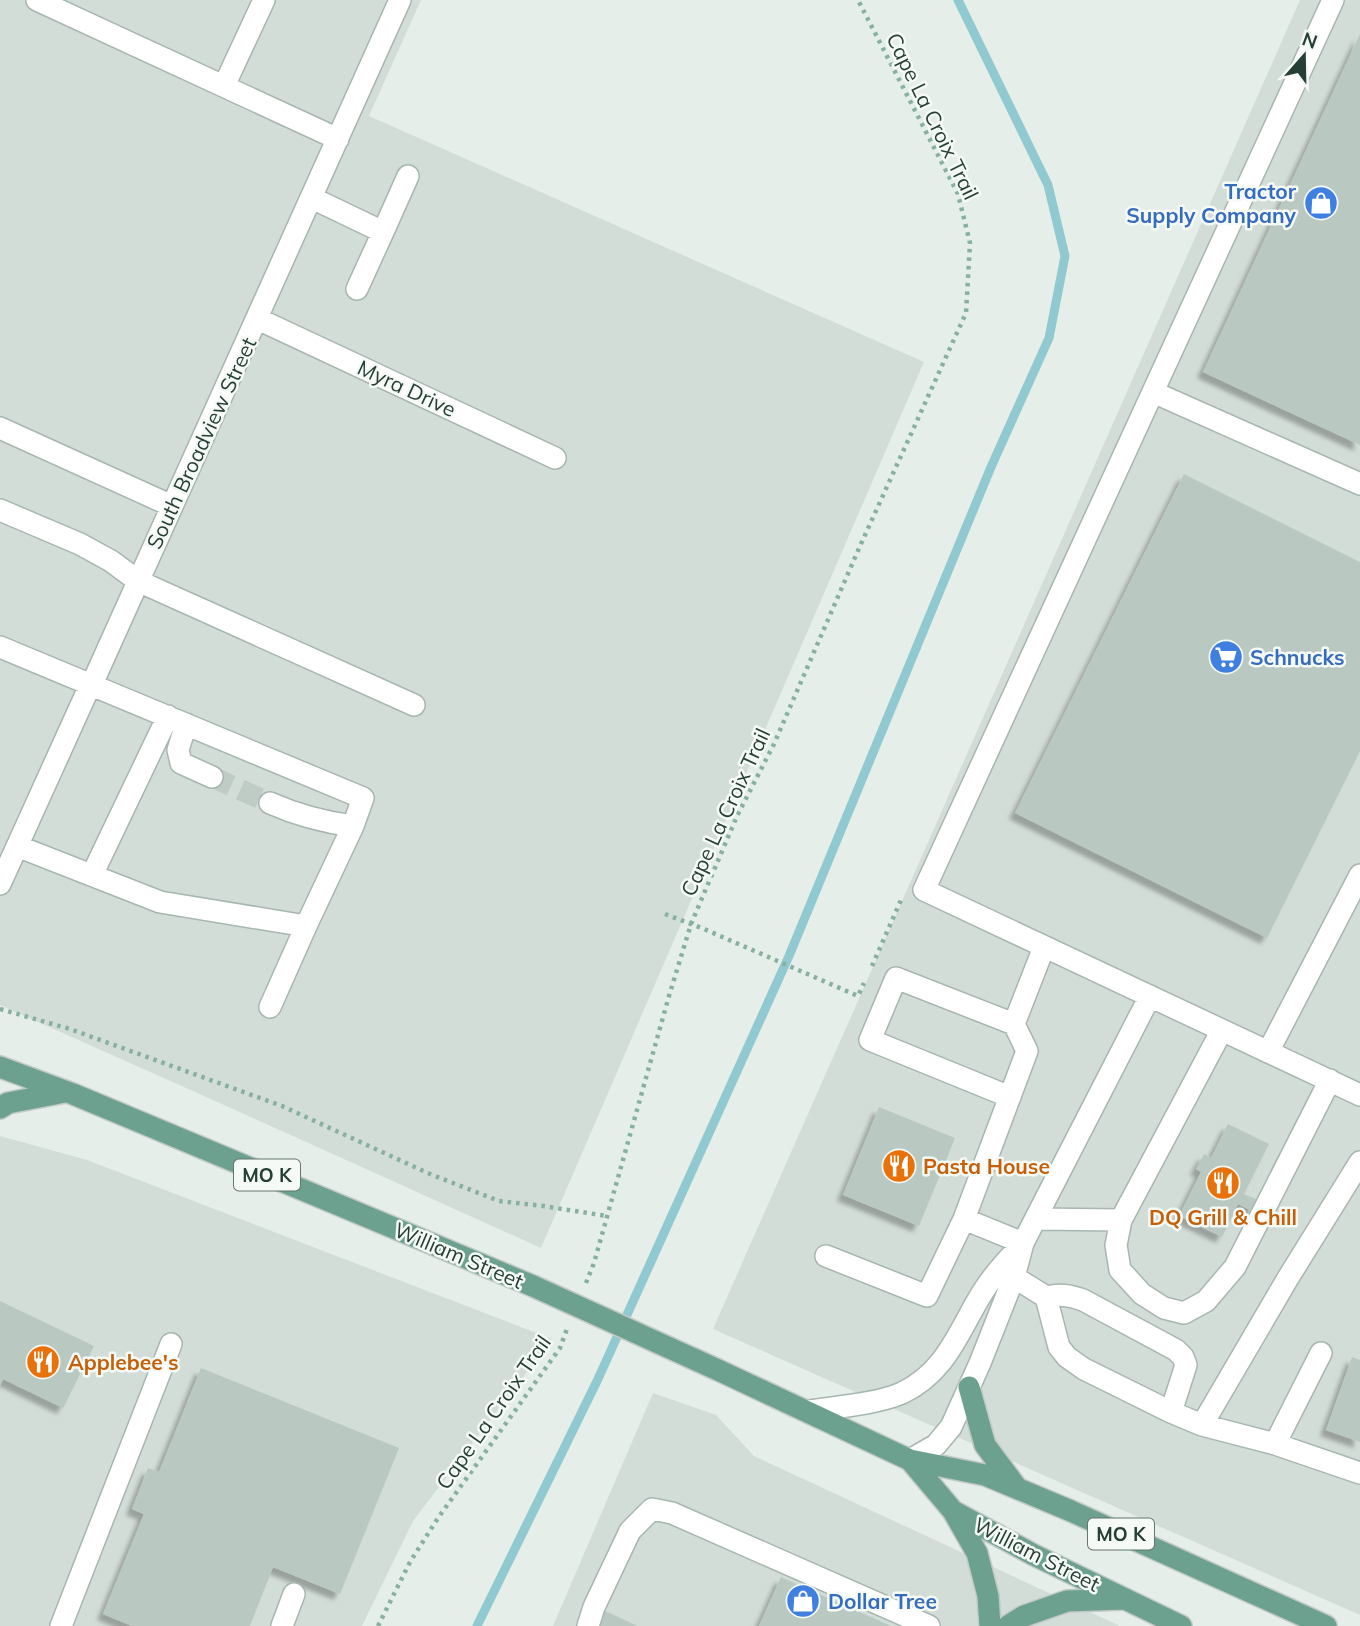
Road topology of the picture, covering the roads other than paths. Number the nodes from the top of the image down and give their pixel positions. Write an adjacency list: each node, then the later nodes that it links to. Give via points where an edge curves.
1 (37, 0): 5 (street)
2 (264, 0): 6 (street)
3 (400, 0): 7 (street, South Broadview Street)
4 (1333, 0): 13 (street)
5 (71, 7): 6 (street)
6 (224, 86): 7 (street)
7 (338, 139): 9 (street, South Broadview Street)
8 (408, 176): 10 (street)
9 (312, 198): 10 (street); 12 (street, South Broadview Street)
10 (383, 232): 11 (street)
11 (357, 289)
12 (258, 319): 15 (street, Myra Drive); 17 (street, South Broadview Street)
13 (1153, 392): 16 (street); 32 (street, via 924,890)
14 (0, 428): 17 (street)
15 (555, 458)
16 (1360, 484)
17 (172, 506): 19 (street, South Broadview Street)
18 (0, 509): 19 (street, via 80,544)
19 (138, 581): 21 (street, South Broadview Street); 22 (street)
20 (0, 647): 21 (street)
21 (92, 684): 23 (street); 27 (street, South Broadview Street)
22 (414, 705)
23 (177, 720): 24 (street, via 181,763); 26 (street, via 363,798); 29 (street)
24 (212, 777)
25 (270, 803): 26 (street, via 295,814)
26 (353, 826): 31 (street)
27 (17, 846): 29 (street); 30 (street, South Broadview Street)
28 (1360, 875): 37 (street)
29 (92, 876): 31 (street, via 160,902)
30 (0, 884)
31 (306, 926): 34 (street)
32 (1044, 947): 33 (street); 35 (street)
33 (1150, 996): 36 (street); 46 (street)
34 (270, 1007)
35 (1014, 1024): 42 (street, via 1027,1051); 42 (street, via 895,978 870,1040)
36 (1222, 1030): 37 (street); 47 (street)
37 (1268, 1052): 39 (street)
38 (0, 1067): 40 (main road, William Street / MO K)
39 (1330, 1080): 41 (street); 47 (street, via 1235,1268 1206,1301 1184,1313 1164,1308 1142,1294 1120,1270 1116,1245)
40 (65, 1092): 43 (main road); 55 (main road, William Street / MO K, bridge, via 533,1286)
41 (1360, 1095)
42 (1010, 1097): 45 (street)
43 (0, 1108)
44 (1360, 1161): 57 (street)
45 (964, 1219): 48 (street); 49 (street, via 928,1296)
46 (1036, 1219): 47 (street); 48 (street)
47 (1121, 1220)
48 (1023, 1243): 50 (street); 55 (street, via 983,1291 953,1347 920,1383 876,1401)
49 (825, 1256)
50 (1014, 1278): 51 (street); 54 (street)
51 (1046, 1297): 56 (street, via 1059,1347 1067,1357); 56 (street, via 1059,1294 1083,1300 1176,1350 1186,1365)
52 (171, 1344): 65 (street)
53 (1321, 1353): 58 (street)
54 (969, 1387): 59 (street, via 951,1427 936,1446); 61 (main road, via 985,1445)
55 (808, 1411): 59 (main road, William Street / MO K)
56 (1171, 1412): 57 (street)
57 (1202, 1425): 58 (street)
58 (1275, 1444): 60 (street)
59 (910, 1460): 61 (main road, William Street / MO K, via 985,1475); 62 (main road, William Street / MO K)
60 (1360, 1473)
61 (1018, 1490): 72 (main road, William Street / MO K)
62 (953, 1511): 64 (main road, William Street / MO K); 69 (main road, via 977,1553)
63 (294, 1594): 66 (street)
64 (1126, 1599): 70 (main road, via 1067,1601); 71 (main road, William Street / MO K)
65 (61, 1626)
66 (282, 1626)
67 (588, 1626): 68 (street, via 630,1531 652,1510 671,1513)
68 (929, 1626)
69 (990, 1626)
70 (1008, 1626)
71 (1181, 1626)
72 (1326, 1626)

